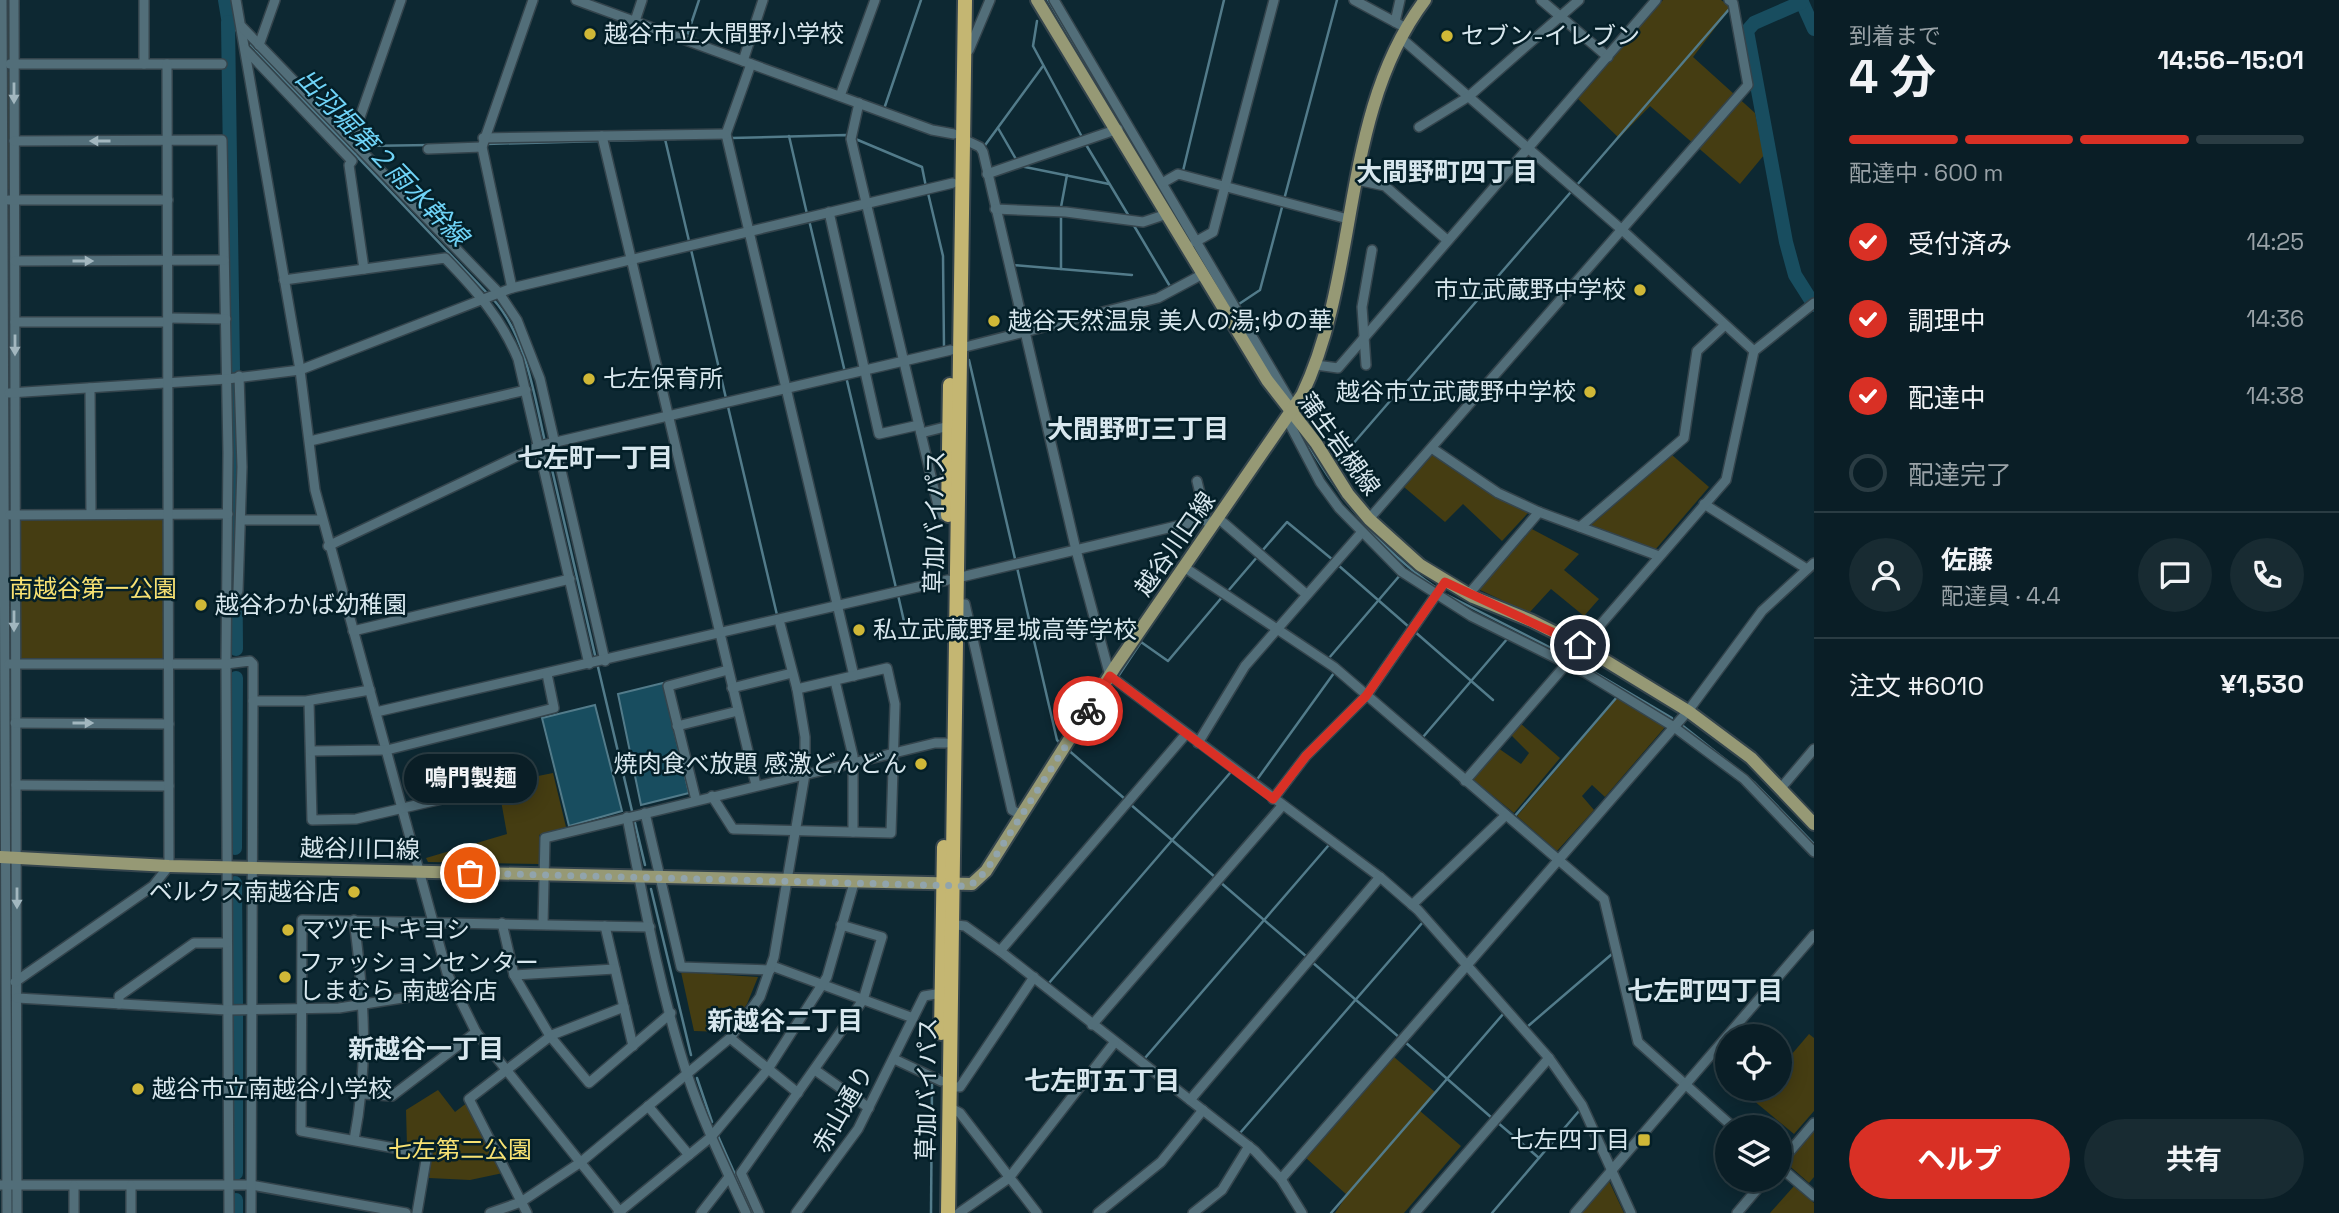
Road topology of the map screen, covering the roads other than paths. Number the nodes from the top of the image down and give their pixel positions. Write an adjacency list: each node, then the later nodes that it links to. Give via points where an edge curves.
1 (2, 0): 38 (street)
2 (14, 0): 34 (street)
3 (144, 0): 35 (street)
4 (236, 0): 27 (street)
5 (275, 0): 29 (street)
6 (401, 0): 47 (street)
7 (533, 0): 51 (street)
8 (576, 0): 26 (street)
9 (642, 0): 26 (street)
10 (763, 0): 33 (street)
11 (875, 0): 39 (street)
12 (955, 0): 46 (highway, 草加バイパス)
13 (965, 0): 31 (highway, 草加バイパス)
14 (990, 0): 31 (street, via 974,42)
15 (1037, 0): 42 (main road, 蒲生岩槻線)
16 (1274, 0): 58 (street)
17 (1354, 0): 28 (street)
18 (1400, 0): 28 (street)
19 (1425, 0): 28 (main road, 越谷川口線)
20 (1541, 0): 25 (street)
21 (1578, 0): 25 (street)
22 (1656, 0): 32 (street)
23 (1729, 0): 67 (street, via 1748,85)
24 (1057, 2): 42 (street)
25 (1561, 17): 32 (street); 40 (street)
26 (635, 21): 33 (street)
27 (240, 25): 29 (street); 30 (street)
28 (1401, 29): 40 (street); 55 (main road, 越谷川口線, via 1373,104)
29 (259, 45): 47 (street)
30 (245, 49): 77 (street, via 352,161); 79 (street)
31 (964, 50): 46 (highway, 草加バイパス)
32 (1608, 57): 52 (street)
33 (747, 62): 39 (street); 44 (street)
34 (14, 64): 35 (street); 38 (street); 49 (street, one-way to 49)
35 (144, 64): 36 (street)
36 (167, 64): 37 (street); 50 (street)
37 (222, 64)
38 (1, 65): 48 (street)
39 (840, 96): 41 (street)
40 (1468, 97): 43 (street); 52 (street)
41 (859, 103): 46 (street); 62 (street, via 852,139)
42 (1121, 127): 54 (street); 56 (street); 65 (main road, 蒲生岩槻線)
43 (1419, 127)
44 (726, 134): 45 (street); 68 (street)
45 (602, 136): 51 (street); 72 (street)
46 (959, 137): 54 (street, via 980,147); 57 (highway, 草加バイパス); 91 (highway, 草加バイパス)
47 (352, 140): 81 (street)
48 (1, 141): 59 (street)
49 (14, 141): 50 (street, one-way to 49); 60 (street)
50 (168, 141): 61 (street); 73 (street, via 222,140)
51 (482, 143): 53 (street); 80 (street)
52 (1528, 147): 67 (street); 69 (street)
53 (428, 149)
54 (987, 174): 63 (street)
55 (1357, 180): 66 (main road, 越谷川口線); 69 (street, via 1385,186)
56 (1164, 182): 58 (street, via 1178,174); 70 (street)
57 (953, 183): 62 (street); 91 (highway, 草加バイパス)
58 (1226, 186): 66 (street); 70 (street, via 1213,232)
59 (1, 200): 60 (street); 74 (street)
60 (15, 200): 61 (street); 75 (street)
61 (168, 200): 76 (street)
62 (867, 203): 64 (street); 93 (street)
63 (995, 209): 65 (street, via 1143,222); 89 (street)
64 (829, 212): 68 (street); 96 (street)
65 (1167, 214): 70 (main road, 蒲生岩槻線)
66 (1348, 219): 94 (main road, 越谷川口線)
67 (1621, 229): 88 (street); 113 (street)
68 (751, 230): 72 (street); 101 (street)
69 (1447, 240): 90 (street)
70 (1192, 244): 78 (main road, 蒲生岩槻線); 106 (street)
71 (1372, 250): 90 (street, via 1362,307)
72 (630, 258): 80 (street); 107 (street)
73 (224, 260): 76 (street); 84 (street)
74 (1, 261): 86 (street)
75 (15, 261): 76 (street, one-way to 76); 87 (street)
76 (168, 261): 85 (street)
77 (364, 269): 79 (street); 82 (street, via 446,258)
78 (1203, 274): 89 (street, via 1158,298); 106 (main road, 蒲生岩槻線)
79 (284, 280): 97 (street)
80 (512, 288): 81 (street)
81 (499, 293): 82 (street); 111 (street, via 528,344)
82 (484, 299): 97 (street); 103 (street, via 511,343)
83 (1814, 303): 92 (street)
84 (226, 319): 85 (street); 99 (street)
85 (169, 320): 87 (street); 100 (street)
86 (1, 322): 104 (street)
87 (15, 322): 105 (street, one-way to 105)
88 (1725, 325): 92 (street); 128 (street, via 1697,351 1684,438)
89 (1024, 331): 91 (street); 131 (street)
90 (1363, 337): 94 (street, via 1338,368); 95 (street)
91 (956, 349): 93 (street); 108 (highway, 草加バイパス); 137 (highway, 草加バイパス)
92 (1754, 351): 117 (street, via 1731,468)
93 (905, 359): 96 (street); 109 (street)
94 (1316, 365): 106 (main road, 越谷川口線)
95 (1366, 365)
96 (866, 369): 101 (street); 109 (street, via 880,434)
97 (300, 370): 98 (street); 110 (street)
98 (239, 376): 99 (street); 125 (street)
99 (227, 379): 100 (street); 121 (street)
100 (169, 383): 102 (street); 120 (street)
101 (787, 387): 107 (street); 144 (street)
102 (90, 388): 105 (street); 119 (street)
103 (526, 390): 110 (street); 112 (street)
104 (2, 393): 105 (street); 122 (street)
105 (15, 393): 122 (street)
106 (1291, 413): 124 (main road, 蒲生岩槻線); 127 (main road, 越谷川口線); 129 (street, via 1321,482)
107 (667, 415): 111 (street); 149 (street)
108 (949, 426): 109 (street); 116 (highway, 草加バイパス)
109 (920, 429): 115 (street)
110 (310, 441): 126 (street)
111 (553, 443): 112 (street); 151 (street)
112 (539, 446): 130 (street); 136 (street)
113 (1433, 449): 118 (street, via 1498,493); 124 (street)
114 (1197, 481): 127 (street)
115 (932, 482): 116 (street); 123 (street, via 940,514)
116 (948, 482): 123 (highway, 草加バイパス)
117 (1704, 505): 133 (street); 134 (street)
118 (1539, 512): 128 (street); 142 (street)
119 (91, 514): 120 (street); 122 (street)
120 (169, 514): 121 (street); 153 (street)
121 (228, 514): 154 (street)
122 (10, 515): 132 (street); 152 (street, one-way to 152)
123 (948, 517): 137 (highway, 草加バイパス)
124 (1369, 519): 138 (main road, 蒲生岩槻線)
125 (241, 520): 126 (street); 139 (street)
126 (322, 520): 130 (street)
127 (1211, 523): 131 (street); 135 (main road, 越谷川口線); 140 (street)
128 (1580, 527): 133 (street)
129 (1362, 532): 140 (street); 141 (street, via 1402,572)
130 (328, 546): 148 (street)
131 (1076, 550): 137 (street); 161 (street)
132 (2, 551): 145 (street)
133 (1659, 556): 150 (street)
134 (1811, 566): 170 (street, via 1762,611)
135 (1184, 567): 147 (street); 161 (main road, 越谷川口線)
136 (570, 579): 148 (street); 155 (street)
137 (952, 579): 143 (highway, 草加バイパス); 144 (street); 177 (highway, 草加バイパス)
138 (1445, 582): 141 (street); 142 (main road, 蒲生岩槻線)
139 (238, 591)
140 (1306, 594): 147 (street)
141 (1436, 595): 156 (street); 166 (street)
142 (1468, 595): 150 (main road, 蒲生岩槻線)
143 (957, 604): 199 (street, via 965,604 1012,810); 217 (highway, 草加バイパス)
144 (838, 606): 146 (street); 160 (street)
145 (2, 607): 152 (street)
146 (779, 620): 149 (street); 158 (street)
147 (1275, 629): 166 (street, via 1334,667); 178 (street, via 1245,666)
148 (353, 631): 164 (street)
149 (720, 634): 151 (street); 157 (street)
150 (1580, 645): 156 (street); 170 (main road, 蒲生岩槻線)
151 (604, 661): 155 (street)
152 (6, 664): 153 (street); 172 (street)
153 (169, 664): 154 (street); 173 (street)
154 (226, 664): 167 (street, via 253,664); 208 (street)
155 (589, 664): 159 (street)
156 (1565, 664): 175 (street); 185 (street)
157 (728, 670): 163 (street); 174 (street, via 668,686)
158 (792, 673): 163 (street); 165 (street)
159 (547, 674): 171 (street); 180 (street, via 554,708)
160 (854, 676): 162 (street); 182 (street, via 887,668 895,704)
161 (1110, 676): 176 (street); 199 (main road, 越谷川口線)
162 (835, 681): 165 (street); 183 (street)
163 (732, 688): 169 (street)
164 (370, 690): 168 (street); 171 (street)
165 (797, 690): 184 (street, via 805,737)
166 (1366, 696): 185 (street); 193 (street, via 1306,756)
167 (253, 701): 168 (street); 209 (street)
168 (309, 701): 181 (street)
169 (738, 711): 174 (street); 187 (street)
170 (1688, 711): 175 (street); 190 (main road, 蒲生岩槻線, via 1751,758)
171 (376, 712): 180 (street)
172 (6, 724): 173 (street, one-way to 173); 186 (street); 188 (street)
173 (169, 724): 189 (street)
174 (677, 726): 194 (street)
175 (1674, 727): 204 (street, via 1744,779); 206 (street)
176 (1186, 734): 178 (street); 230 (street)
177 (946, 743): 182 (street); 217 (highway, 草加バイパス)
178 (1198, 743): 193 (street)
179 (1814, 749): 190 (street)
180 (387, 750): 181 (street); 196 (street)
181 (311, 751): 196 (street, via 312,820 356,819)
182 (893, 753): 183 (street); 203 (street, via 891,834)
183 (854, 763): 184 (street); 203 (street)
184 (805, 774): 187 (street); 202 (street)
185 (1465, 781): 198 (street)
186 (16, 785): 189 (street); 205 (street)
187 (756, 785): 192 (street)
188 (2, 786): 205 (street)
189 (169, 786): 207 (street)
190 (1781, 788): 201 (main road, 蒲生岩槻線)
191 (485, 789): 196 (street)
192 (712, 796): 194 (street); 202 (street, via 733,829)
193 (1273, 799): 195 (street)
194 (696, 800): 197 (street)
195 (1282, 806): 212 (street); 251 (street)
196 (403, 808): 210 (street)
197 (645, 813): 200 (street); 214 (street)
198 (1506, 815): 206 (street); 219 (street)
199 (1021, 816): 217 (main road, 越谷川口線, via 980,878 972,884)
200 (627, 817): 211 (street, via 545,838); 213 (street)
201 (1814, 824)
202 (797, 830): 203 (street); 215 (street)
203 (853, 832)
204 (1814, 852)
205 (7, 857): 207 (main road, 越谷川口線); 218 (street); 236 (street, one-way to 236)
206 (1560, 860): 231 (street); 264 (street, via 1604,899 1638,1042)
207 (169, 866): 208 (main road, 越谷川口線); 236 (street, via 153,886)
208 (227, 867): 209 (main road, 越谷川口線); 229 (street)
209 (252, 868): 210 (main road, 越谷川口線); 246 (street)
210 (420, 871): 211 (main road, 越谷川口線); 221 (street)
211 (544, 875): 213 (main road, 越谷川口線); 223 (street)
212 (1380, 877): 219 (street); 267 (street)
213 (639, 878): 214 (main road, 越谷川口線); 227 (street)
214 (660, 878): 215 (main road, 越谷川口線); 232 (street, via 681,967)
215 (787, 881): 216 (main road, 越谷川口線); 232 (street)
216 (854, 883): 217 (main road, 越谷川口線); 225 (street)
217 (948, 885): 224 (highway, 草加バイパス)
218 (2, 905): 239 (street)
219 (1412, 905): 231 (street)
220 (354, 920): 221 (street); 243 (street); 247 (street, via 302,919)
221 (433, 922): 222 (street); 238 (street)
222 (502, 923): 223 (street); 234 (street)
223 (543, 924): 226 (street)
224 (948, 924): 230 (street, via 965,926); 240 (highway, 草加バイパス); 263 (highway, 草加バイパス)
225 (841, 925): 237 (street); 242 (street, via 882,937)
226 (605, 926): 227 (street); 233 (street)
227 (650, 927): 249 (street)
228 (1814, 935): 264 (street)
229 (227, 943): 244 (street, via 194,943 120,996); 248 (street)
230 (1000, 951): 235 (street)
231 (1467, 964): 257 (street); 285 (street)
232 (771, 968): 237 (street); 254 (street, via 760,997)
233 (615, 969): 234 (street); 245 (street)
234 (514, 975): 253 (street)
235 (1034, 977): 251 (street); 263 (street, via 960,1087)
236 (17, 981): 239 (street); 241 (street)
237 (823, 985): 242 (street); 259 (street)
238 (453, 990): 243 (street); 252 (street)
239 (3, 992): 273 (street)
240 (942, 993): 250 (street, 赤山通り, via 925,996); 263 (highway, 草加バイパス)
241 (17, 998): 244 (street); 286 (street)
242 (863, 1000): 250 (street); 260 (street)
243 (365, 1003): 247 (street); 266 (street)
244 (119, 1004): 248 (street)
245 (624, 1007): 253 (street); 256 (street)
246 (250, 1008): 247 (street); 248 (street); 288 (street)
247 (301, 1008): 276 (street, via 301,1131)
248 (227, 1010): 287 (street)
249 (671, 1013): 256 (street); 262 (street)
250 (913, 1018): 258 (street, 赤山通り)
251 (1092, 1025): 255 (street)
252 (476, 1032): 261 (street); 266 (street, via 393,1096)
253 (550, 1036): 256 (street, via 589,1083); 261 (street)
254 (730, 1038): 259 (street); 262 (street)
255 (1114, 1042): 267 (street); 284 (street)
256 (634, 1046)
257 (1549, 1058): 281 (street, via 1582,1105); 317 (street)
258 (894, 1059): 263 (street); 270 (street, 赤山通り)
259 (768, 1069): 265 (street); 275 (street)
260 (815, 1070): 265 (street); 270 (street)
261 (507, 1071): 280 (street); 293 (street, via 469,1099)
262 (687, 1073): 268 (street); 275 (street)
263 (945, 1084): 269 (highway, 草加バイパス); 310 (highway, 草加バイパス)
264 (1685, 1085): 272 (street); 281 (street)
265 (798, 1093): 308 (street, via 741,1173)
266 (363, 1094): 276 (street)
267 (1190, 1100): 271 (street)
268 (648, 1106): 279 (street); 280 (street)
269 (950, 1107): 284 (street, via 960,1113); 311 (highway, 草加バイパス)
270 (869, 1108): 309 (street, 赤山通り, via 846,1149)
271 (1203, 1110): 277 (street); 314 (street, via 1161,1162)
272 (1719, 1115)
273 (3, 1120): 286 (street)
274 (1814, 1123): 278 (street)
275 (711, 1137): 279 (street); 283 (street)
276 (354, 1140): 302 (street, via 427,1154)
277 (1249, 1146): 285 (street); 315 (street, via 1222,1190)
278 (1792, 1150)
279 (689, 1154): 305 (street)
280 (581, 1162): 293 (street); 305 (street)
281 (1612, 1170): 318 (street); 319 (street)
282 (1792, 1176): 292 (street)
283 (729, 1177): 306 (street); 307 (street)
284 (1009, 1178): 312 (street); 313 (street)
285 (1281, 1179): 316 (street)
286 (8, 1185): 289 (street); 295 (street); 296 (street)
287 (228, 1185): 288 (street); 290 (street); 299 (street)
288 (251, 1185): 294 (street); 300 (street)
289 (74, 1186): 290 (street); 297 (street)
290 (131, 1186): 298 (street)
291 (1755, 1192): 320 (street)
292 (1814, 1196)
293 (521, 1202): 303 (street); 304 (street)
294 (355, 1209): 301 (street)
295 (7, 1213)
296 (17, 1213)
297 (74, 1213)
298 (131, 1213)
299 (229, 1213)
300 (251, 1213)
301 (406, 1213)
302 (417, 1213)
303 (491, 1213)
304 (527, 1213)
305 (620, 1213)
306 (701, 1213)
307 (746, 1213)
308 (759, 1213)
309 (796, 1213)
310 (940, 1213)
311 (948, 1213)
312 (959, 1213)
313 (1037, 1213)
314 (1098, 1213)
315 (1193, 1213)
316 (1302, 1213)
317 (1415, 1213)
318 (1575, 1213)
319 (1631, 1213)
320 (1737, 1213)

